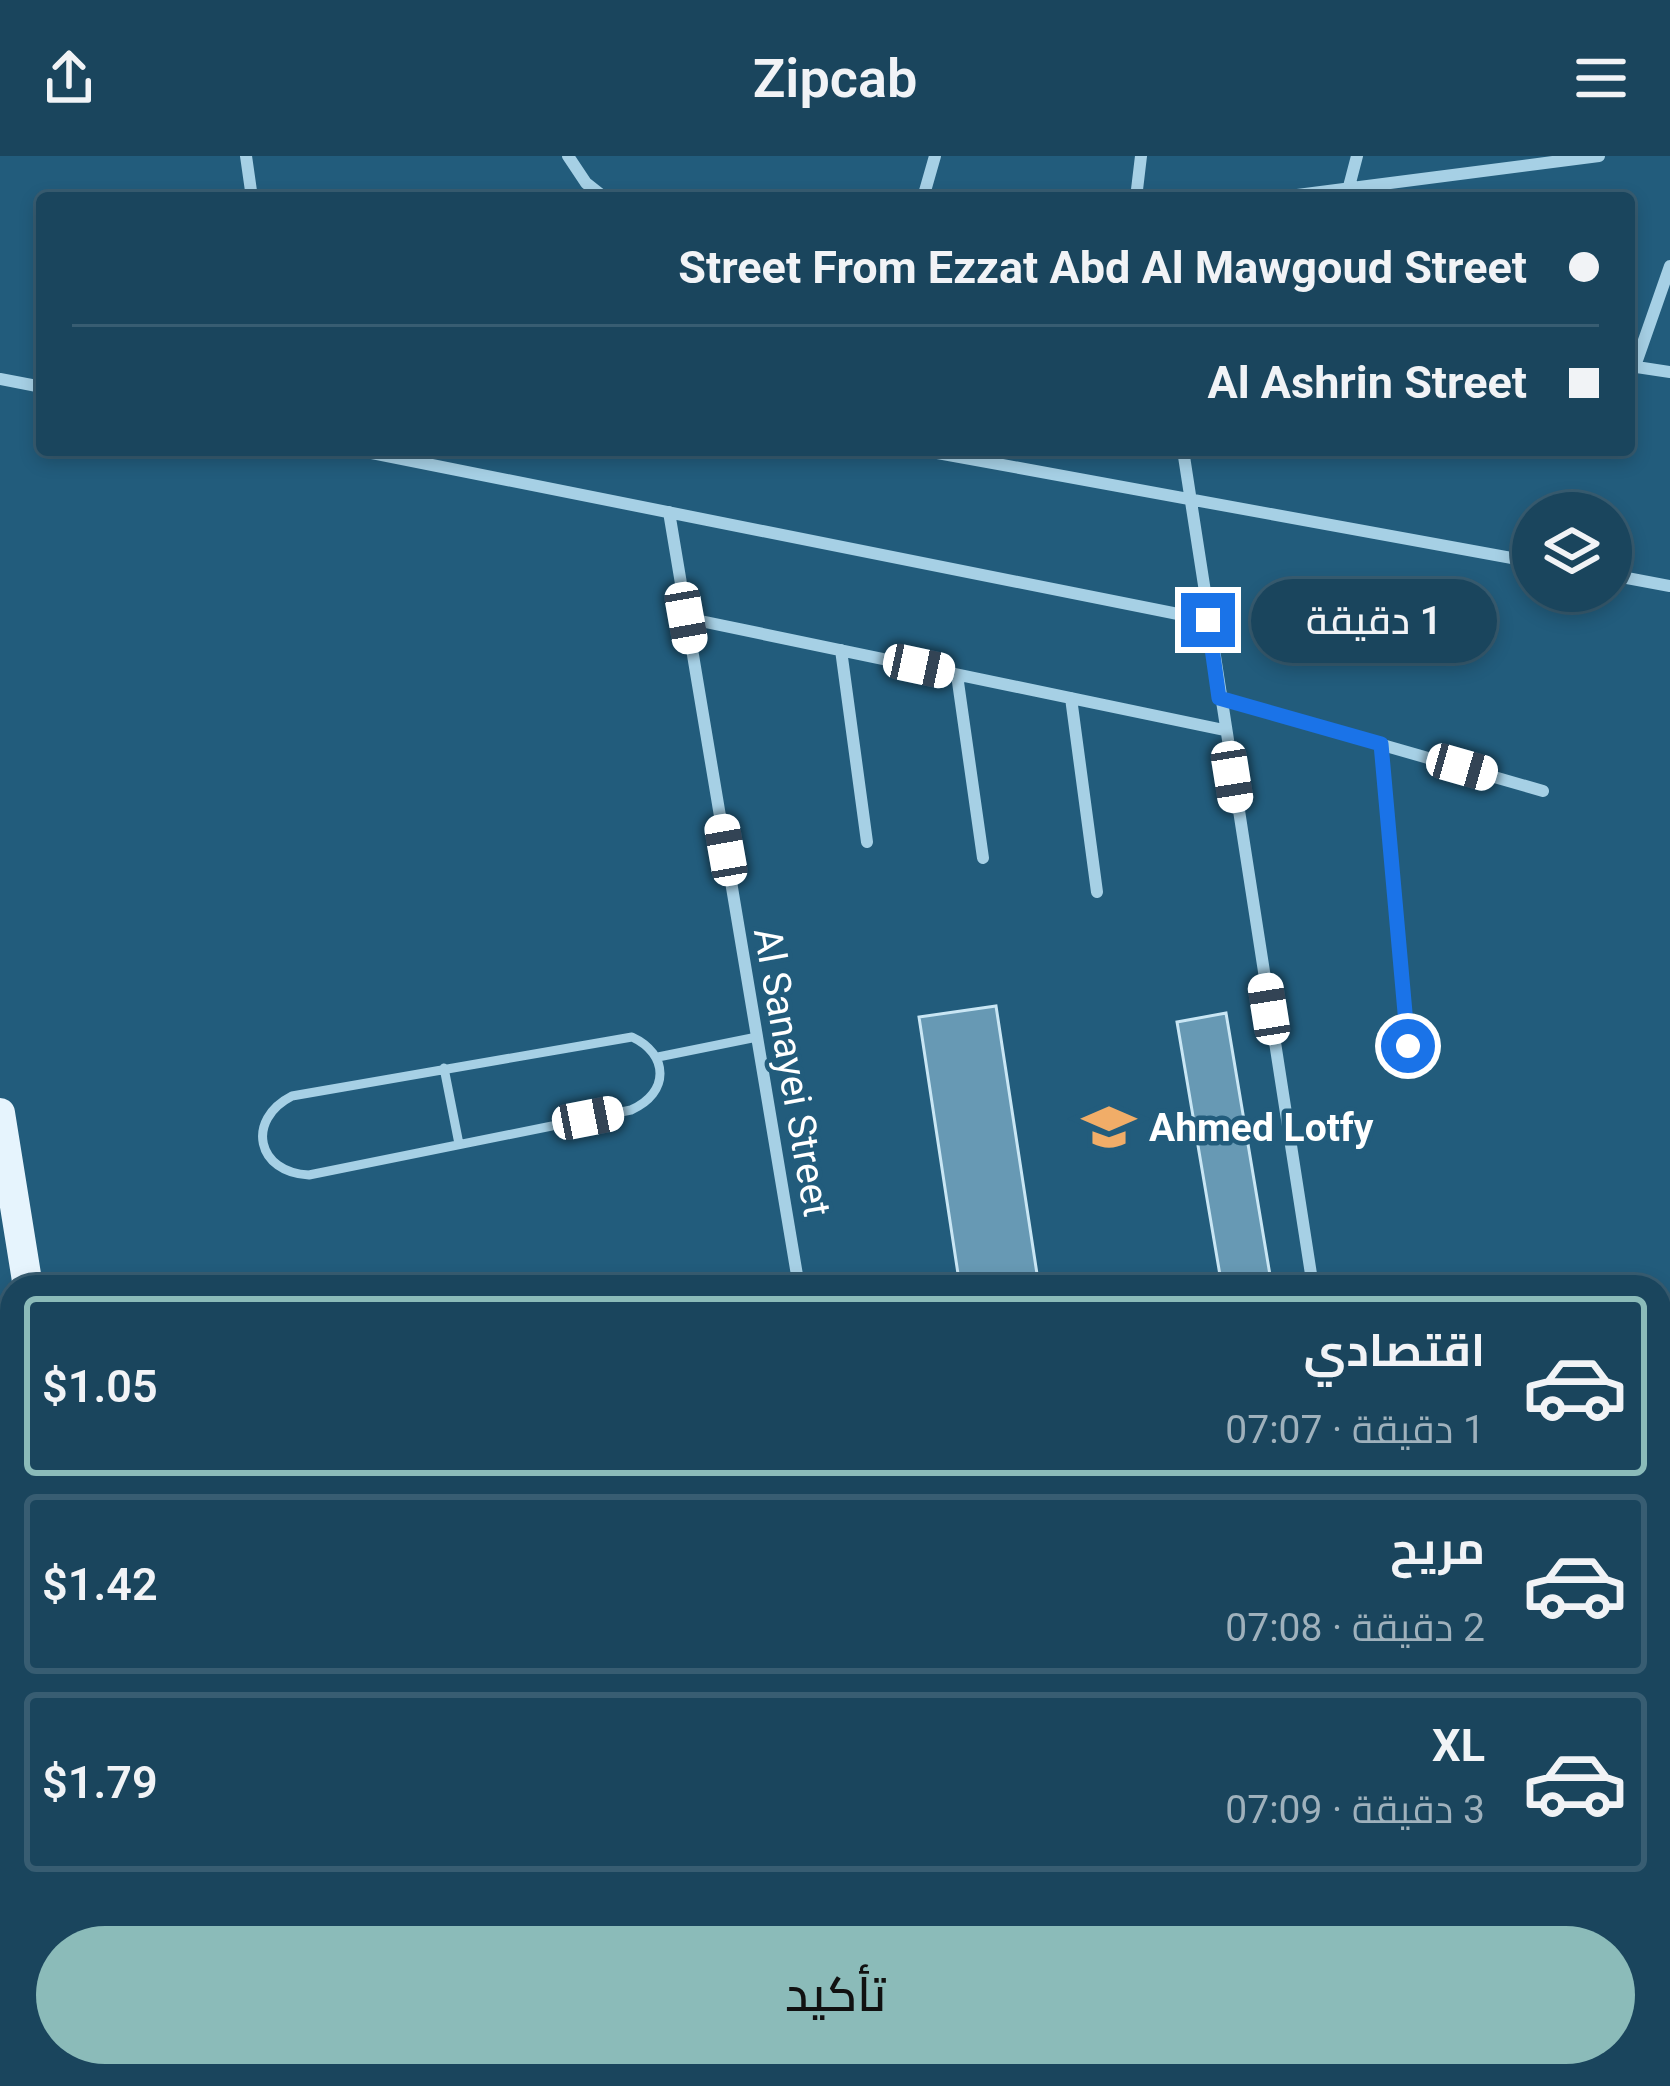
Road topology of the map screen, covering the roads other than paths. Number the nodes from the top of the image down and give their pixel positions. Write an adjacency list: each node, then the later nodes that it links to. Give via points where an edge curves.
1 (246, 156): 9 (street)
2 (568, 156): 8 (street)
3 (586, 156): 8 (street)
4 (935, 156): 11 (street)
5 (1141, 156): 12 (street)
6 (1357, 156): 13 (street)
7 (1599, 156): 14 (street)
8 (586, 183): 10 (street)
9 (251, 192)
10 (597, 192)
11 (925, 192)
12 (1137, 192)
13 (1347, 192)
14 (1354, 192)
15 (1670, 266): 16 (street)
16 (1635, 358)
17 (1635, 366): 18 (street)
18 (1670, 372)
19 (0, 379): 20 (street)
20 (36, 386)
21 (387, 456): 25 (street)
22 (951, 456): 24 (street)
23 (1184, 456): 24 (street)
24 (1192, 504): 26 (street); 30 (street)
25 (669, 512): 29 (street, Al Sanayei Street); 30 (street)
26 (1512, 558)
27 (1632, 579): 28 (street)
28 (1670, 586)
29 (686, 618): 31 (street); 41 (street, Al Sanayei Street)
30 (1208, 620): 34 (street)
31 (841, 650): 32 (street); 38 (street)
32 (957, 675): 33 (street); 39 (street)
33 (1071, 698): 35 (street); 40 (street)
34 (1219, 698): 35 (street); 36 (street)
35 (1224, 730): 49 (street)
36 (1381, 744): 37 (street); 42 (street)
37 (1543, 791)
38 (867, 842)
39 (983, 858)
40 (1097, 892)
41 (757, 1037): 43 (lane); 48 (street, Al Sanayei Street)
42 (1408, 1046)
43 (658, 1057): 44 (lane, via 632,1037 615,1037); 46 (lane, via 662,1074 647,1103)
44 (444, 1068): 46 (lane); 46 (lane, via 292,1096 273,1105 260,1144 288,1174 309,1175)
45 (0, 1114): 47 (main road)
46 (459, 1144)
47 (26, 1275)
48 (797, 1275)
49 (1311, 1275)

